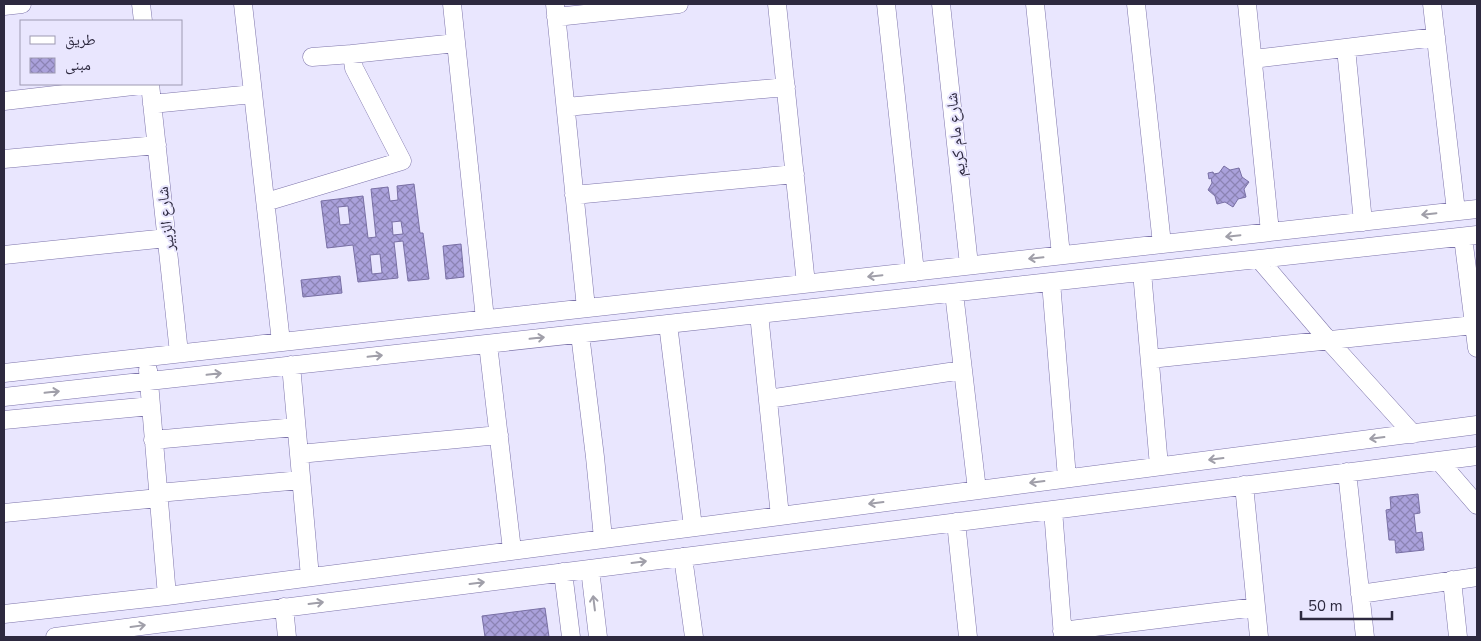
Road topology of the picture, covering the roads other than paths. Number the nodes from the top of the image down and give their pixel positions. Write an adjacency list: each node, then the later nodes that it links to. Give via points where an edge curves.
1 (22, 4): 13 (street)
2 (142, 4): 15 (street)
3 (243, 4): 25 (street)
4 (452, 4): 17 (street)
5 (679, 4): 14 (street)
6 (777, 4): 24 (street)
7 (886, 4): 45 (street)
8 (941, 4): 44 (street, شارع مام كريم)
9 (1035, 4): 42 (street)
10 (1136, 4): 40 (street)
11 (1247, 4): 21 (street)
12 (1432, 4): 16 (street)
13 (4, 6)
14 (556, 10): 28 (street)
15 (143, 20)
16 (1436, 37): 18 (street); 35 (street)
17 (456, 43): 19 (street); 53 (street)
18 (1346, 48): 21 (street); 36 (street)
19 (352, 54): 20 (street); 33 (street, via 354,68 402,161)
20 (312, 57)
21 (1253, 59): 37 (street)
22 (141, 85): 26 (street)
23 (150, 85): 27 (street, شارع الزبير)
24 (786, 87): 28 (street); 31 (street)
25 (253, 94): 27 (street); 33 (street)
26 (4, 101)
27 (152, 104): 29 (street, شارع الزبير)
28 (566, 107): 32 (street)
29 (157, 145): 30 (street); 39 (street, شارع الزبير)
30 (4, 159)
31 (795, 174): 32 (street); 48 (street)
32 (574, 195): 51 (street)
33 (266, 202): 59 (street)
34 (1477, 209): 35 (street)
35 (1456, 211): 36 (street, one-way to 36)
36 (1363, 222): 37 (street)
37 (1270, 232): 40 (street, one-way to 40)
38 (1470, 236): 43 (street); 56 (street)
39 (167, 238): 41 (street); 62 (street, شارع الزبير)
40 (1162, 244): 42 (street)
41 (4, 255)
42 (1061, 255): 44 (street, one-way to 44)
43 (1259, 258): 46 (street); 58 (street)
44 (970, 265): 45 (street)
45 (915, 272): 48 (street, one-way to 48)
46 (1142, 272): 47 (street); 64 (street)
47 (1051, 282): 49 (street); 83 (street)
48 (806, 284): 50 (street)
49 (954, 293): 52 (street); 66 (street)
50 (707, 295): 51 (street); 54 (street)
51 (586, 308): 53 (street)
52 (759, 314): 54 (street); 70 (street)
53 (485, 319): 59 (street)
54 (710, 320): 55 (street)
55 (668, 324): 57 (street); 95 (street)
56 (1474, 325): 58 (street); 61 (street)
57 (580, 334): 60 (street, one-way to 57); 96 (street)
58 (1329, 341): 64 (street); 75 (street)
59 (281, 342): 62 (street)
60 (488, 344): 65 (street, one-way to 60); 76 (street)
61 (1477, 348)
62 (179, 354): 63 (street)
63 (147, 357): 67 (street); 68 (street)
64 (1150, 359): 81 (street)
65 (291, 365): 68 (street, one-way to 65); 74 (street)
66 (963, 370): 70 (street); 87 (street)
67 (4, 373)
68 (149, 381): 69 (street, one-way to 68); 71 (street)
69 (4, 397)
70 (768, 398): 92 (street)
71 (151, 406): 72 (street); 77 (street)
72 (4, 420)
73 (1477, 425): 75 (street)
74 (296, 427): 77 (street); 78 (street)
75 (1413, 434): 81 (street, one-way to 81)
76 (499, 435): 78 (street); 97 (street)
77 (154, 440): 88 (street)
78 (299, 454): 84 (street)
79 (1477, 456): 80 (street)
80 (1439, 460): 82 (street); 89 (street)
81 (1160, 466): 83 (street)
82 (1347, 472): 85 (street); 105 (street)
83 (1067, 478): 86 (street, one-way to 86)
84 (301, 480): 88 (street); 101 (street)
85 (1244, 486): 90 (street); 108 (street)
86 (1002, 487): 87 (street); 93 (street)
87 (977, 490): 92 (street, one-way to 92)
88 (158, 496): 91 (street); 106 (street)
89 (1477, 504)
90 (1053, 510): 93 (street); 113 (street)
91 (4, 513)
92 (780, 516): 95 (street)
93 (1003, 516): 94 (street)
94 (956, 522): 98 (street); 119 (street)
95 (693, 527): 96 (street)
96 (603, 538): 97 (street)
97 (512, 550): 101 (street)
98 (683, 557): 99 (street, one-way to 98); 118 (street)
99 (590, 569): 100 (street); 117 (street, one-way to 99)
100 (563, 572): 107 (street, one-way to 100); 116 (street)
101 (310, 577): 104 (street)
102 (1477, 577): 103 (street)
103 (1452, 580): 105 (street); 122 (street)
104 (204, 591): 106 (street); 110 (street)
105 (1360, 594): 121 (street)
106 (167, 596): 109 (street)
107 (284, 607): 110 (street); 115 (street)
108 (1256, 607): 111 (street); 120 (street)
109 (4, 614)
110 (206, 617): 112 (street)
111 (1148, 629): 113 (street)
112 (170, 630): 114 (street, one-way to 112)
113 (1062, 634)
114 (55, 637)
115 (287, 637)
116 (571, 637)
117 (598, 637)
118 (694, 637)
119 (968, 637)
120 (1259, 637)
121 (1366, 637)
122 (1458, 637)

